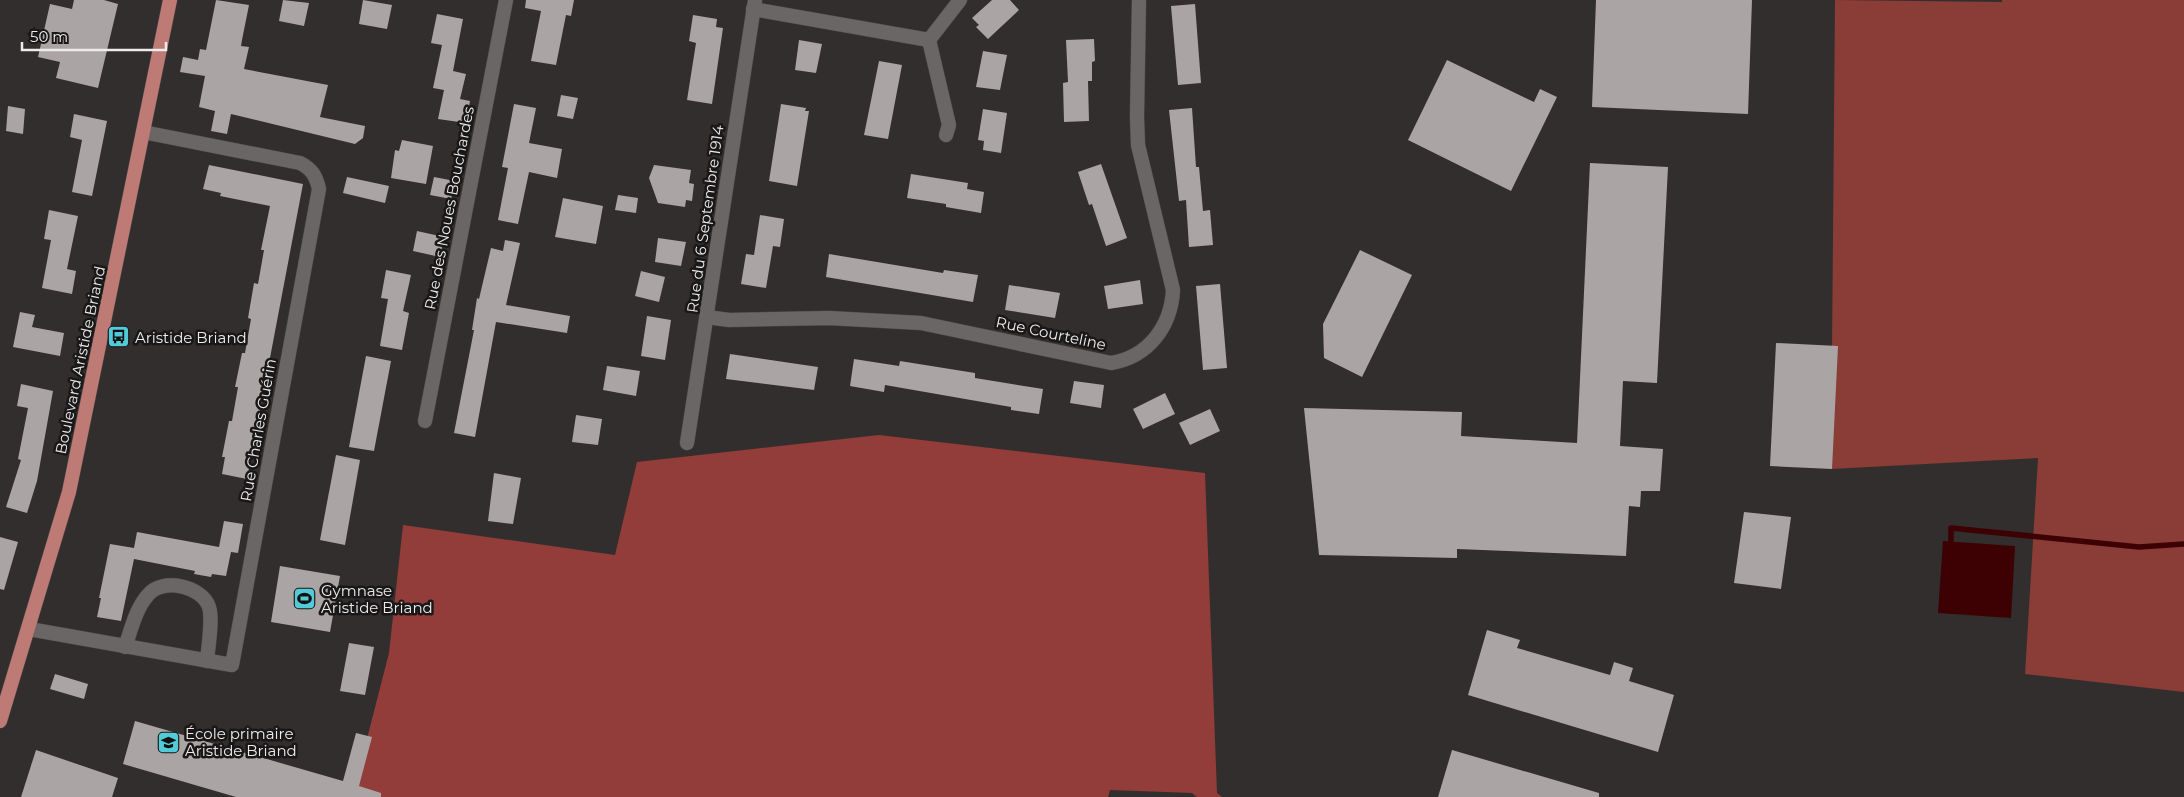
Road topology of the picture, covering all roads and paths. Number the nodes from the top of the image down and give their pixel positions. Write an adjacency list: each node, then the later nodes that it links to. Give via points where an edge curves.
1 (170, 0): 7 (main road, Boulevard Aristide Briand)
2 (506, 0): 10 (street, Rue des Noues Bouchardes)
3 (960, 0): 6 (street)
4 (1139, 0): 9 (street, Rue Courteline, via 1138,145 1172,290 1172,303 1165,324 1142,351 1131,358 1111,363 921,323)
5 (754, 5): 6 (street); 9 (street, Rue du 6 Septembre 1914)
6 (929, 40): 8 (street, via 949,125)
7 (144, 132): 12 (main road, Boulevard Aristide Briand, via 69,492); 14 (street, Rue Charles Guérin, via 300,163 316,175 319,189 232,665)
8 (946, 135)
9 (707, 317): 11 (street, Rue du 6 Septembre 1914)
10 (424, 421)
11 (687, 443)
12 (29, 629): 13 (street, Rue Charles Guérin); 15 (main road, Boulevard Aristide Briand)
13 (125, 647): 14 (street, Rue Charles Guérin); 14 (street, via 141,603 148,593 165,585 176,585 201,596 208,604)
14 (207, 661)
15 (0, 721)

